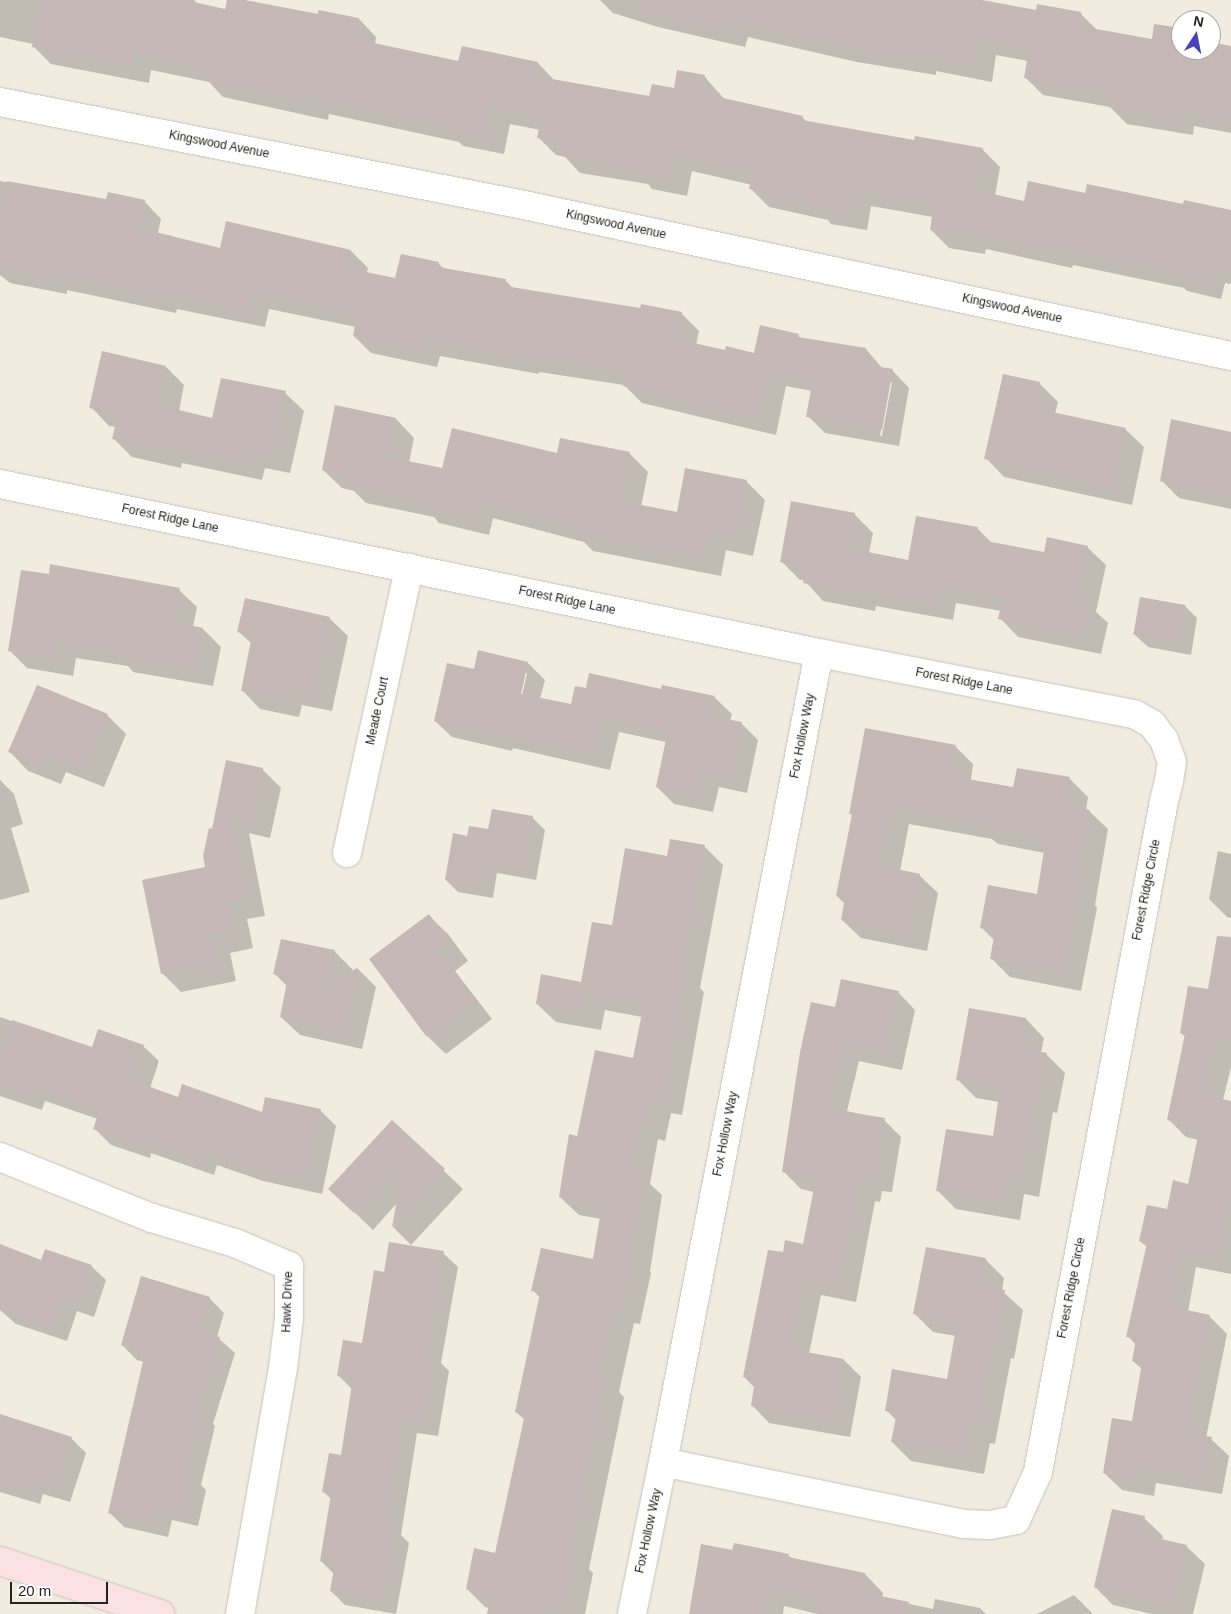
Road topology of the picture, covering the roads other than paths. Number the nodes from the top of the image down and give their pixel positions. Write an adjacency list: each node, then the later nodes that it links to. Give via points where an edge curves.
1 (0, 102): 2 (street, Kingswood Avenue, via 524,205)
2 (1231, 356)
3 (0, 484): 4 (street, Forest Ridge Lane)
4 (409, 568): 5 (street, Forest Ridge Lane); 7 (street, Meade Court)
5 (819, 653): 6 (street, Forest Ridge Lane); 9 (street, Fox Hollow Way)
6 (1134, 714): 9 (street, Forest Ridge Circle, via 1152,724 1164,740 1172,762 1038,1472 1016,1520 990,1525 964,1524)
7 (347, 853)
8 (0, 1157): 12 (street, Hawk Drive, via 152,1218 235,1243 289,1266 289,1318 283,1368)
9 (663, 1462): 13 (street, Fox Hollow Way)
10 (0, 1561): 11 (street)
11 (160, 1614)
12 (240, 1614)
13 (632, 1614)

